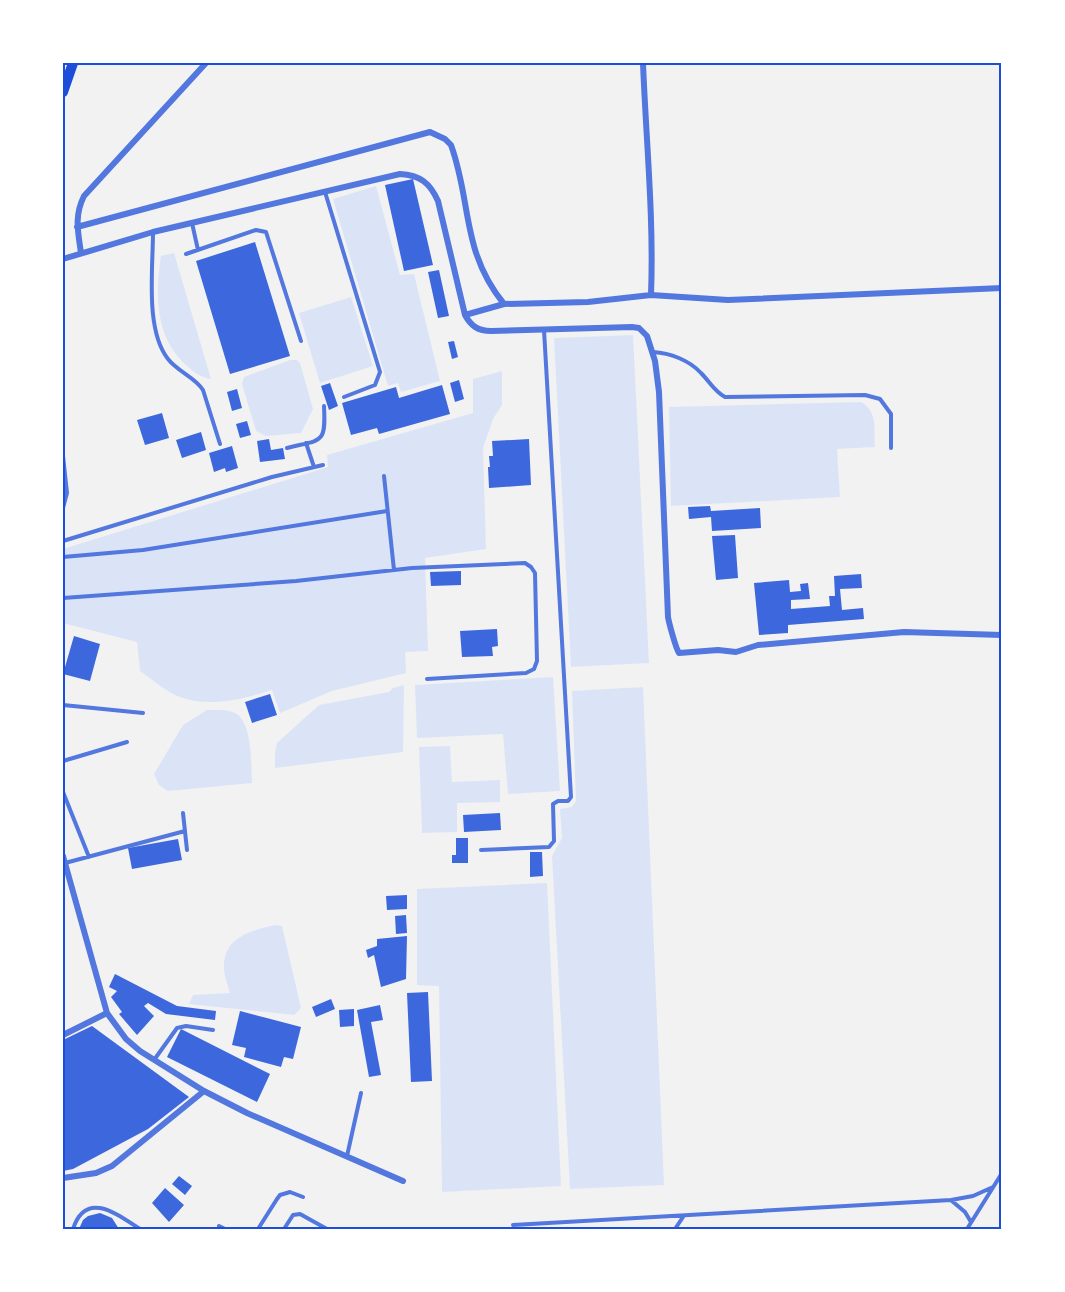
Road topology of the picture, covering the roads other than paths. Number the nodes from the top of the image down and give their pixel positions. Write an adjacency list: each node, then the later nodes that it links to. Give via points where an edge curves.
1 (73, 63): 4 (main road)
2 (206, 63): 7 (street, via 84,196 78,207)
3 (644, 63): 14 (street, via 653,249)
4 (63, 92)
5 (324, 190): 6 (street); 16 (street, via 400,174 424,180 438,201); 20 (lane, via 380,372 372,387)
6 (192, 223): 8 (street); 9 (lane)
7 (77, 227): 10 (street); 15 (street, via 430,132 451,145 474,249 485,279)
8 (153, 232): 10 (street); 23 (lane, via 156,336 169,361 203,390)
9 (198, 250): 11 (lane); 18 (lane, via 256,230 266,232)
10 (81, 253): 12 (street)
11 (186, 254)
12 (65, 257)
13 (1002, 288): 14 (street, via 728,300)
14 (651, 295): 15 (street, via 588,302)
15 (504, 304): 16 (street)
16 (465, 315): 17 (street, via 472,326 484,331)
17 (544, 329): 19 (street, via 635,327 645,333); 46 (lane, via 571,797 553,804 554,841 549,847)
18 (301, 341)
19 (652, 352): 25 (lane, via 670,354 700,371 716,392 725,397 866,395 880,399 891,414); 36 (street, via 662,420 668,617 679,653 736,652 758,645 904,632)
20 (344, 397)
21 (324, 406): 22 (lane, via 325,432 321,438)
22 (306, 443): 24 (lane); 28 (lane)
23 (220, 444)
24 (287, 448)
25 (891, 448)
26 (63, 456): 30 (lane, via 67,493)
27 (323, 465): 28 (lane)
28 (314, 467): 32 (lane)
29 (384, 476): 31 (lane)
30 (63, 508)
31 (387, 511): 33 (lane, via 143,550); 34 (lane)
32 (63, 541)
33 (63, 557)
34 (394, 570): 35 (lane, via 296,582); 37 (lane, via 525,563 533,569 537,661 534,669 526,674)
35 (63, 598)
36 (1002, 635)
37 (427, 679)
38 (63, 705): 39 (lane)
39 (143, 713)
40 (127, 742): 41 (lane)
41 (63, 761)
42 (63, 792): 48 (lane)
43 (183, 813): 44 (lane)
44 (185, 831): 45 (lane); 48 (lane)
45 (187, 850)
46 (481, 850)
47 (63, 856): 49 (street)
48 (89, 857): 49 (lane)
49 (65, 863): 50 (street)
50 (107, 1013): 52 (street); 53 (street, via 126,1039)
51 (213, 1030): 53 (lane, via 180,1026)
52 (63, 1035)
53 (154, 1060): 54 (street)
54 (204, 1092): 56 (street); 58 (street, via 112,1166)
55 (361, 1093): 56 (lane)
56 (347, 1156): 59 (street)
57 (1002, 1173): 60 (lane)
58 (63, 1178)
59 (403, 1181)
60 (993, 1187): 62 (lane); 64 (lane)
61 (303, 1197): 72 (lane, via 290,1192 280,1195)
62 (951, 1200): 63 (lane); 64 (lane)
63 (683, 1217): 66 (lane); 75 (lane)
64 (971, 1222): 76 (lane)
65 (132, 1224): 68 (lane, via 108,1209 94,1208 81,1214); 69 (lane); 70 (lane)
66 (513, 1225)
67 (219, 1226): 71 (lane)
68 (73, 1229)
69 (129, 1229)
70 (140, 1229)
71 (225, 1229)
72 (258, 1229)
73 (284, 1229): 74 (lane, via 293,1215 300,1214)
74 (327, 1229)
75 (675, 1229)
76 (967, 1229)

